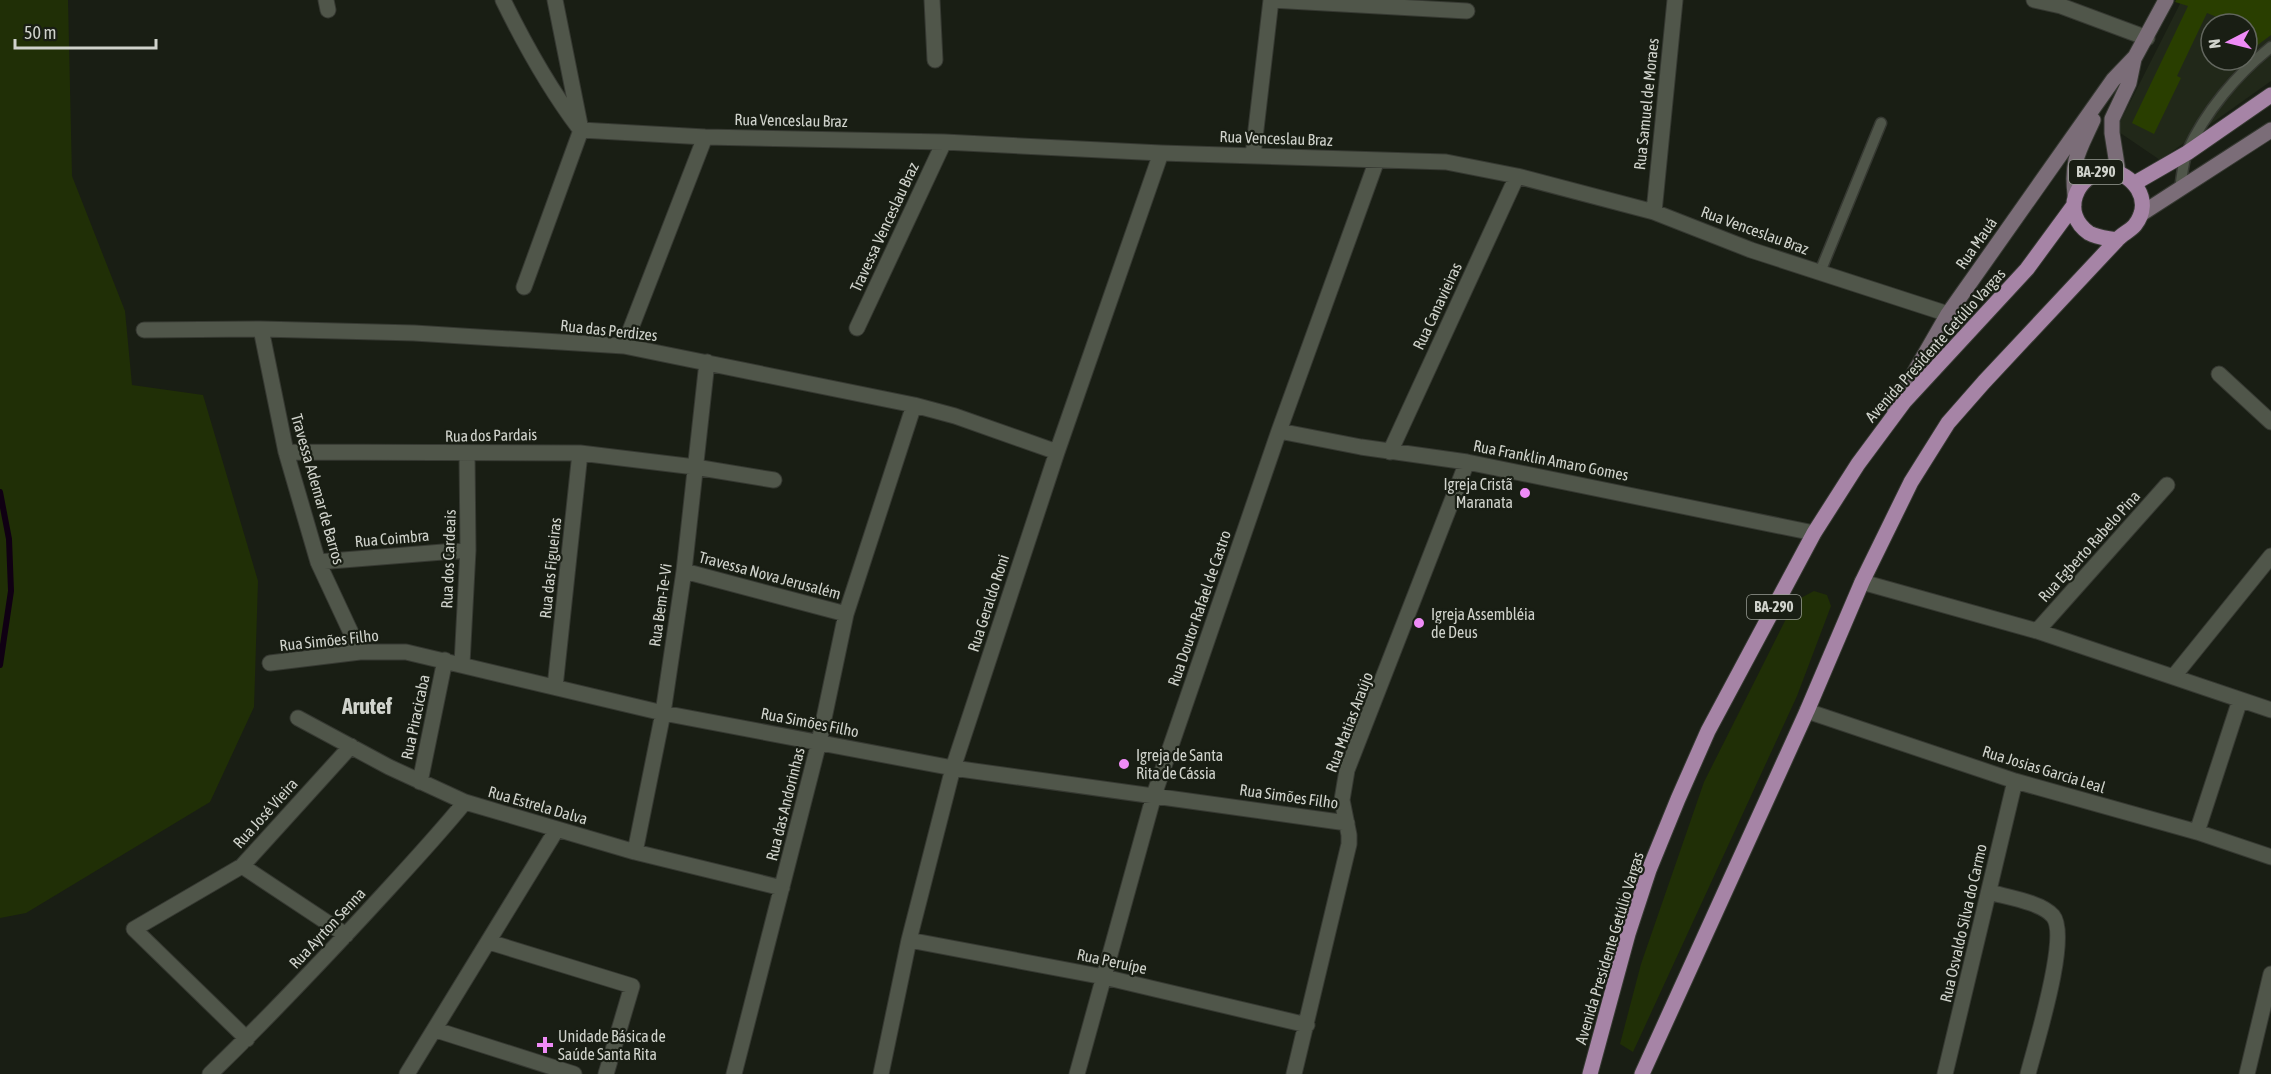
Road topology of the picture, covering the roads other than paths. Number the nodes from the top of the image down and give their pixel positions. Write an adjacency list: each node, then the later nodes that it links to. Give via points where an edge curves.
1 (503, 0): 16 (street, via 558,100)
2 (555, 0): 16 (street)
3 (932, 0): 12 (street)
4 (1271, 0): 8 (street); 22 (street)
5 (1675, 0): 29 (street, Rua Samuel de Moraes)
6 (2034, 0): 9 (street)
7 (2166, 0): 9 (street, Rua Mauá)
8 (1467, 11)
9 (2147, 38): 11 (street, Rua Mauá)
10 (2271, 47): 21 (lane, via 2253,61 2219,101)
11 (2135, 57): 13 (street, Rua Mauá); 24 (street, Rua Mauá, via 2129,83 2112,119)
12 (935, 60)
13 (2113, 80): 28 (street, Rua Mauá, via 2076,157); 34 (street, Rua Mauá)
14 (2271, 94): 21 (main road, BA-290)
15 (1881, 123): 32 (lane)
16 (581, 130): 18 (street, Rua Venceslau Braz); 33 (street)
17 (2271, 130): 27 (street)
18 (705, 137): 19 (street, Rua Venceslau Braz); 38 (street)
19 (944, 142): 20 (street, Rua Venceslau Braz); 36 (street, Travessa Venceslau Braz)
20 (1161, 153): 22 (street, Rua Venceslau Braz); 46 (street, Rua Geraldo Roni)
21 (2187, 153): 26 (main road, BA-290); 27 (lane)
22 (1253, 156): 23 (street, Rua Venceslau Braz)
23 (1377, 160): 25 (street, Rua Venceslau Braz, via 1446,162); 43 (street, Rua Doutor Rafael de Castro)
24 (2118, 171): 26 (main road, BA-290); 28 (main road, BA-290, via 2097,172 2087,177)
25 (1517, 176): 29 (street, Rua Venceslau Braz); 47 (street, Rua Canavieiras)
26 (2135, 183): 30 (main road, BA-290, via 2140,192)
27 (2180, 188): 30 (street)
28 (2075, 200): 31 (main road, BA-290, via 2076,216 2089,233); 44 (main road, Avenida Presidente Getúlio Vargas / BA-290, via 2027,269)
29 (1654, 212): 32 (street, Rua Venceslau Braz)
30 (2141, 214): 31 (main road, via 2136,224)
31 (2117, 240): 59 (main road, via 1948,423 1911,482)
32 (1820, 272): 34 (street, Rua Venceslau Braz)
33 (524, 287)
34 (1948, 314): 44 (street, Rua Mauá)
35 (261, 328): 37 (street, Rua das Perdizes); 38 (street, Rua das Perdizes); 45 (street, Travessa Ademar de Barros)
36 (857, 328)
37 (144, 330)
38 (624, 346): 39 (street, Rua das Perdizes)
39 (707, 362): 41 (street, Rua das Perdizes); 51 (street, Rua Bem-Te-Vi)
40 (2219, 374): 42 (street)
41 (914, 405): 46 (street, Rua das Perdizes); 60 (street, Rua das Andorinhas)
42 (2271, 422)
43 (1279, 431): 47 (street, Rua Franklin Amaro Gomes); 78 (street, Rua Doutor Rafael de Castro)
44 (1879, 434): 54 (main road, Avenida Presidente Getúlio Vargas / BA-290)
45 (286, 452): 49 (street, Rua dos Pardais); 57 (street, Travessa Ademar de Barros)
46 (1057, 452): 75 (street, Rua Geraldo Roni)
47 (1390, 452): 50 (street, Rua Franklin Amaro Gomes)
48 (579, 453): 49 (street, Rua dos Pardais); 51 (street, Rua dos Pardais); 67 (street, Rua das Figueiras)
49 (467, 454): 55 (street, Rua dos Cardeais)
50 (1467, 462): 54 (street, Rua Franklin Amaro Gomes); 80 (street, Rua Matias Araújo, via 1347,770 1342,800)
51 (695, 467): 52 (street, Rua dos Pardais); 58 (street, Rua Bem-Te-Vi)
52 (774, 480)
53 (2168, 485): 61 (street, Rua Egberto Rabelo Pina)
54 (1814, 533): 105 (main road, Avenida Presidente Getúlio Vargas / BA-290, via 1708,731 1678,799 1628,934)
55 (468, 550): 57 (street, Rua Coimbra); 65 (street, Rua dos Cardeais)
56 (2271, 556): 66 (street)
57 (318, 562): 62 (street, Travessa Ademar de Barros)
58 (684, 571): 60 (street, Travessa Nova Jerusalém); 71 (street, Rua Bem-Te-Vi)
59 (1862, 582): 61 (street); 70 (main road)
60 (846, 614): 73 (street, Rua das Andorinhas)
61 (2037, 631): 66 (street)
62 (360, 652): 63 (street, Rua Simões Filho, via 406,652); 64 (street, Rua Simões Filho)
63 (445, 660): 65 (street, Rua Simões Filho); 77 (street, Rua Piracicaba)
64 (270, 663)
65 (462, 664): 67 (street, Rua Simões Filho)
66 (2174, 676): 68 (street)
67 (555, 687): 71 (street, Rua Simões Filho)
68 (2240, 700): 69 (street); 82 (street)
69 (2271, 710)
70 (1807, 711): 76 (street, Rua Josias Garcia Leal); 106 (main road)
71 (663, 712): 73 (street, Rua Simões Filho); 83 (street, Rua Bem-Te-Vi)
72 (298, 717): 74 (street, Rua Estrela Dalva)
73 (819, 742): 75 (street, Rua Simões Filho); 86 (street, Rua das Andorinhas)
74 (351, 746): 77 (street, Rua Estrela Dalva); 85 (street, Rua José Vieira)
75 (952, 768): 78 (street, Rua Simões Filho); 89 (street, Rua Geraldo Roni)
76 (2015, 781): 82 (street, Rua Josias Garcia Leal); 87 (street, Rua Osvaldo Silva do Carmo)
77 (420, 782): 79 (street, Rua Estrela Dalva)
78 (1154, 795): 80 (street, Rua Simões Filho); 92 (street, Rua Doutor Rafael de Castro)
79 (465, 802): 81 (street, Rua Estrela Dalva); 88 (street, Rua Ayrton Senna)
80 (1347, 823): 94 (street, Rua Matias Araújo, via 1349,844)
81 (557, 829): 83 (street, Rua Estrela Dalva); 90 (street)
82 (2197, 832): 84 (street, Rua Josias Garcia Leal)
83 (635, 852): 86 (street, Rua Estrela Dalva)
84 (2271, 857)
85 (242, 866): 88 (street); 96 (street, Rua José Vieira, via 134,929)
86 (782, 888): 101 (street, Rua das Andorinhas)
87 (1989, 892): 107 (street, Rua Osvaldo Silva do Carmo); 108 (street, via 2041,907 2053,915 2057,924 2056,961)
88 (346, 935): 96 (street, Rua Ayrton Senna)
89 (909, 940): 92 (street, Rua Peruípe); 102 (street, Rua Geraldo Roni)
90 (489, 942): 95 (street); 100 (street, via 632,986)
91 (2271, 975): 93 (street)
92 (1104, 977): 94 (street, Rua Peruípe); 103 (street, Rua Doutor Rafael de Castro)
93 (2267, 1010): 109 (street)
94 (1307, 1025): 104 (street, Rua Matias Araújo)
95 (436, 1030): 98 (street); 99 (street)
96 (247, 1039): 97 (street, Rua Ayrton Senna)
97 (210, 1074)
98 (408, 1074)
99 (573, 1074)
100 (606, 1074)
101 (734, 1074)
102 (881, 1074)
103 (1077, 1074)
104 (1294, 1074)
105 (1590, 1074)
106 (1642, 1074)
107 (1945, 1074)
108 (2028, 1074)
109 (2247, 1074)

